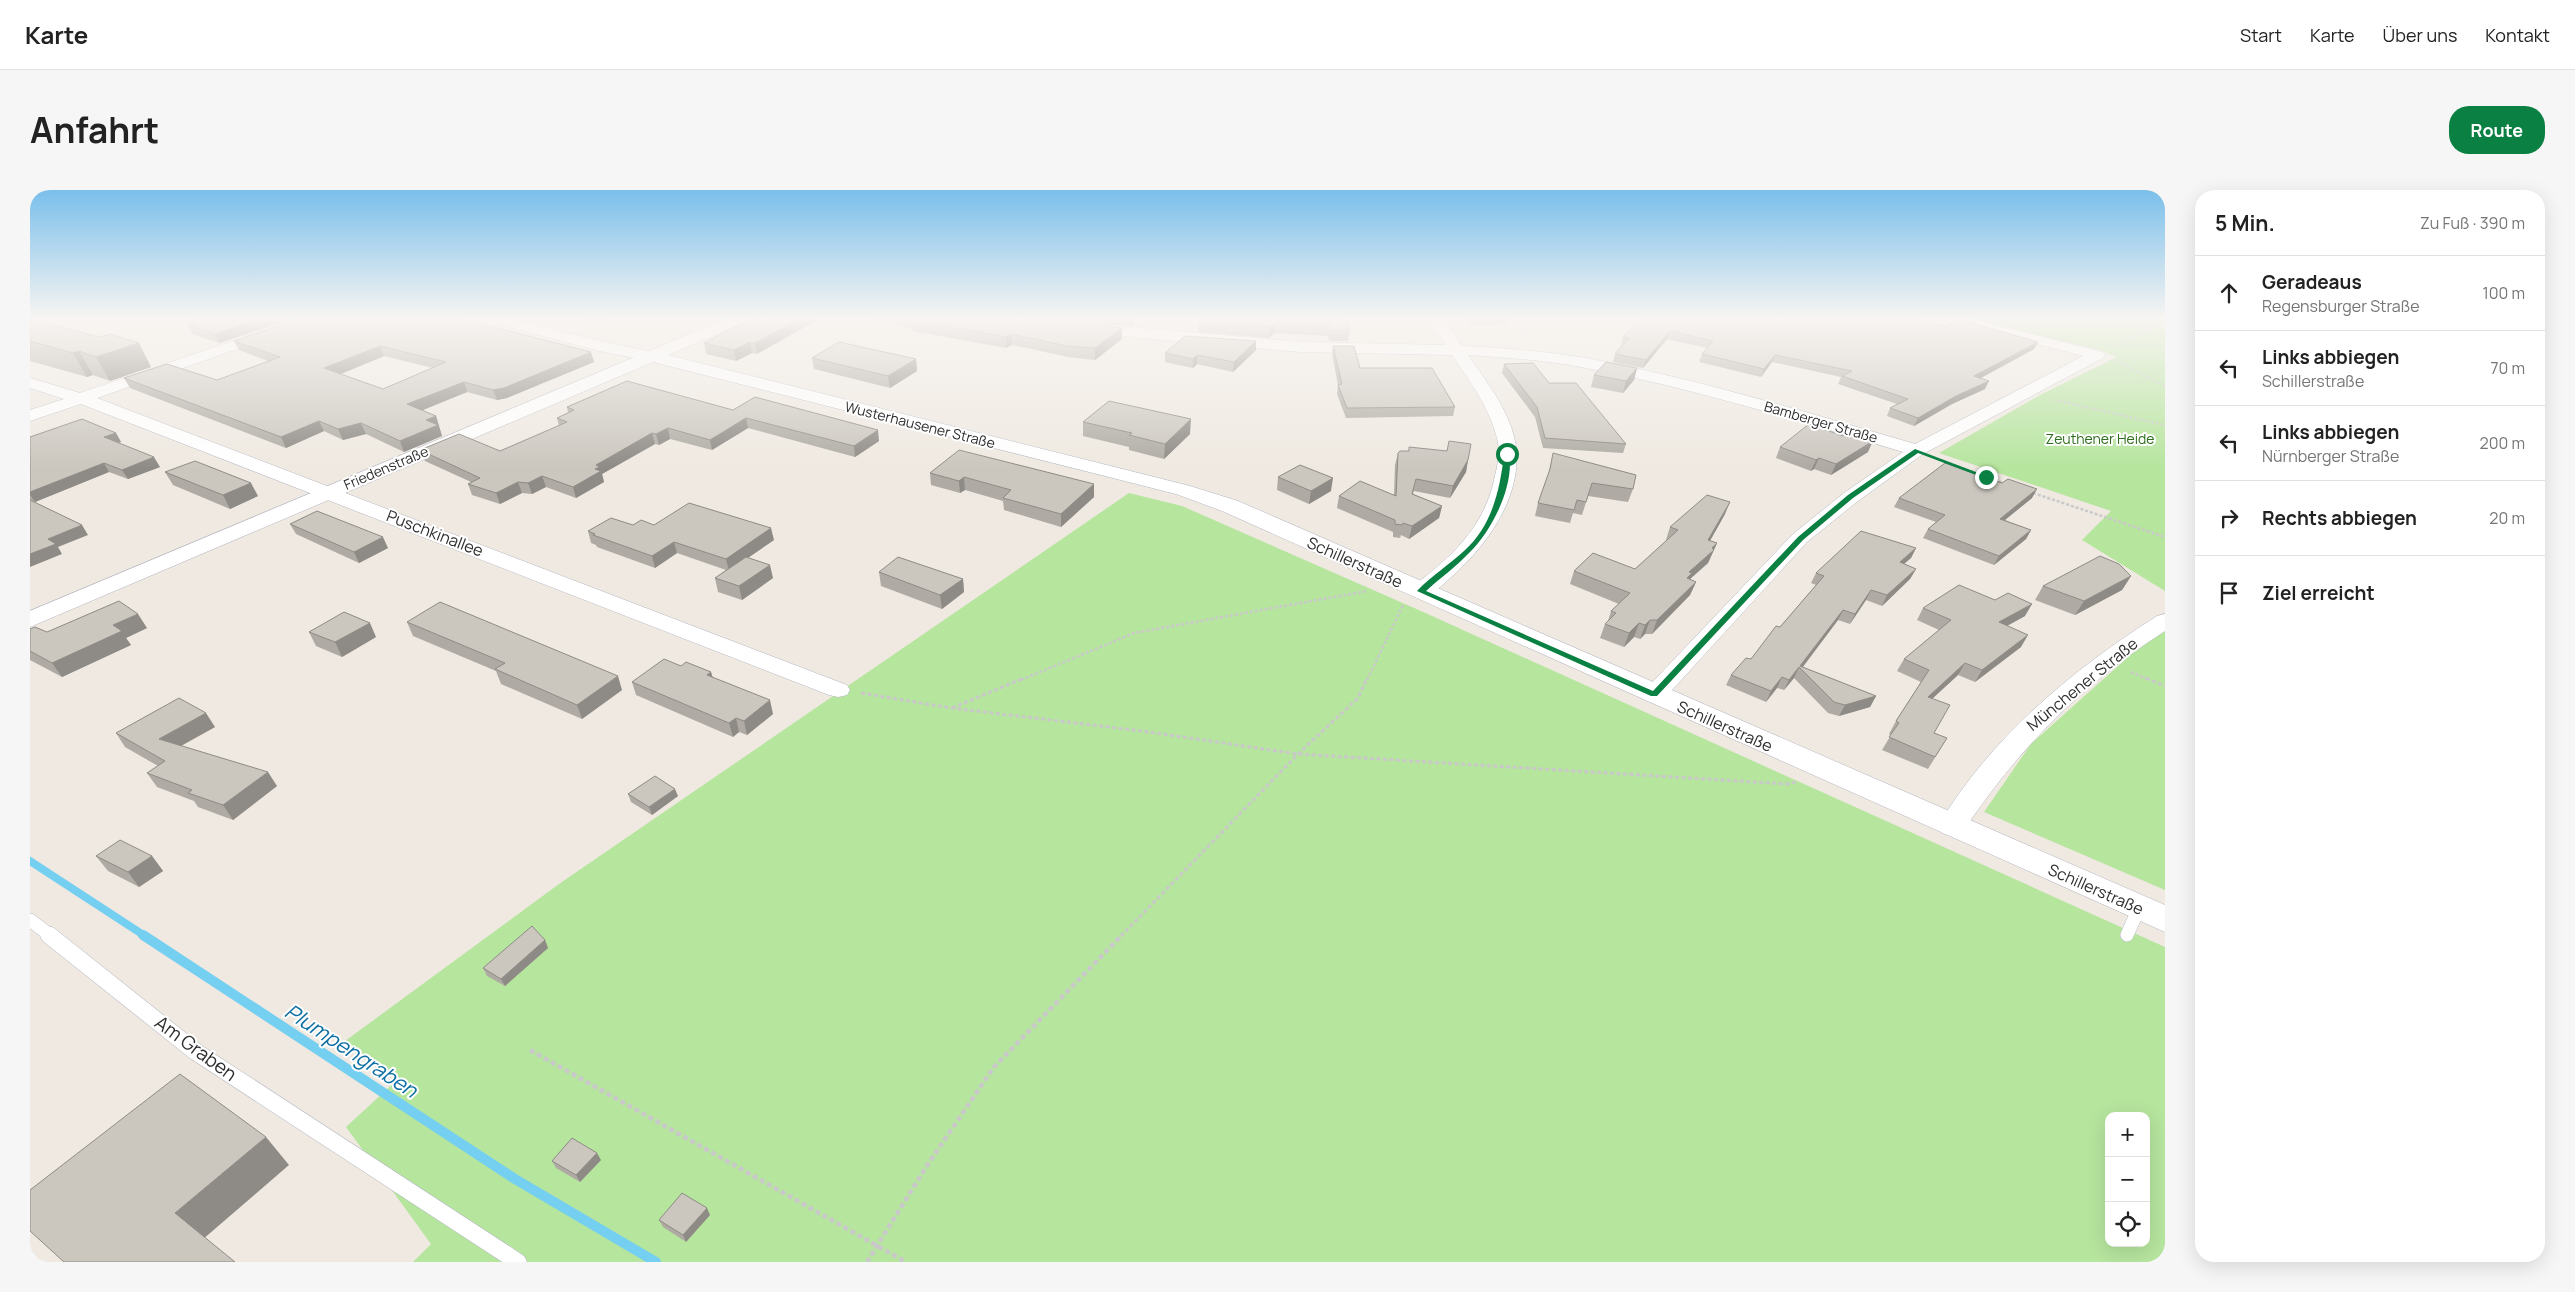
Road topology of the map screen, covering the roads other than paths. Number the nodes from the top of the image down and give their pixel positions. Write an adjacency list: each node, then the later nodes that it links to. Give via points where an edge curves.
1 (169, 368): 8 (street)
2 (623, 368): 12 (street, Friedenstraße)
3 (698, 368): 11 (street, Wusterhausener Straße)
4 (1468, 368): 13 (street, via 1505,436 1507,454 1498,506 1468,551)
5 (1609, 368): 10 (street, Bamberger Straße, via 1840,426)
6 (2073, 368): 10 (street)
7 (30, 383): 8 (street, Puschkinallee)
8 (82, 398): 9 (street); 12 (street, Puschkinallee)
9 (30, 416)
10 (1918, 450): 17 (street, via 1800,538)
11 (1145, 482): 13 (street, Schillerstraße, via 1183,490 1230,506)
12 (329, 492): 14 (street, Friedenstraße); 16 (street, Puschkinallee)
13 (1413, 597): 17 (street, Schillerstraße)
14 (30, 620)
15 (2165, 621): 18 (street, Münchener Straße, via 2107,662 2021,734)
16 (838, 690)
17 (1654, 694): 18 (street, Schillerstraße)
18 (1952, 826): 19 (street, Schillerstraße)
19 (2139, 908): 20 (street, Schillerstraße); 22 (lane)
20 (2165, 919)
21 (30, 920): 23 (lane, Am Graben, via 196,1052)
22 (2127, 935)
23 (518, 1262)

